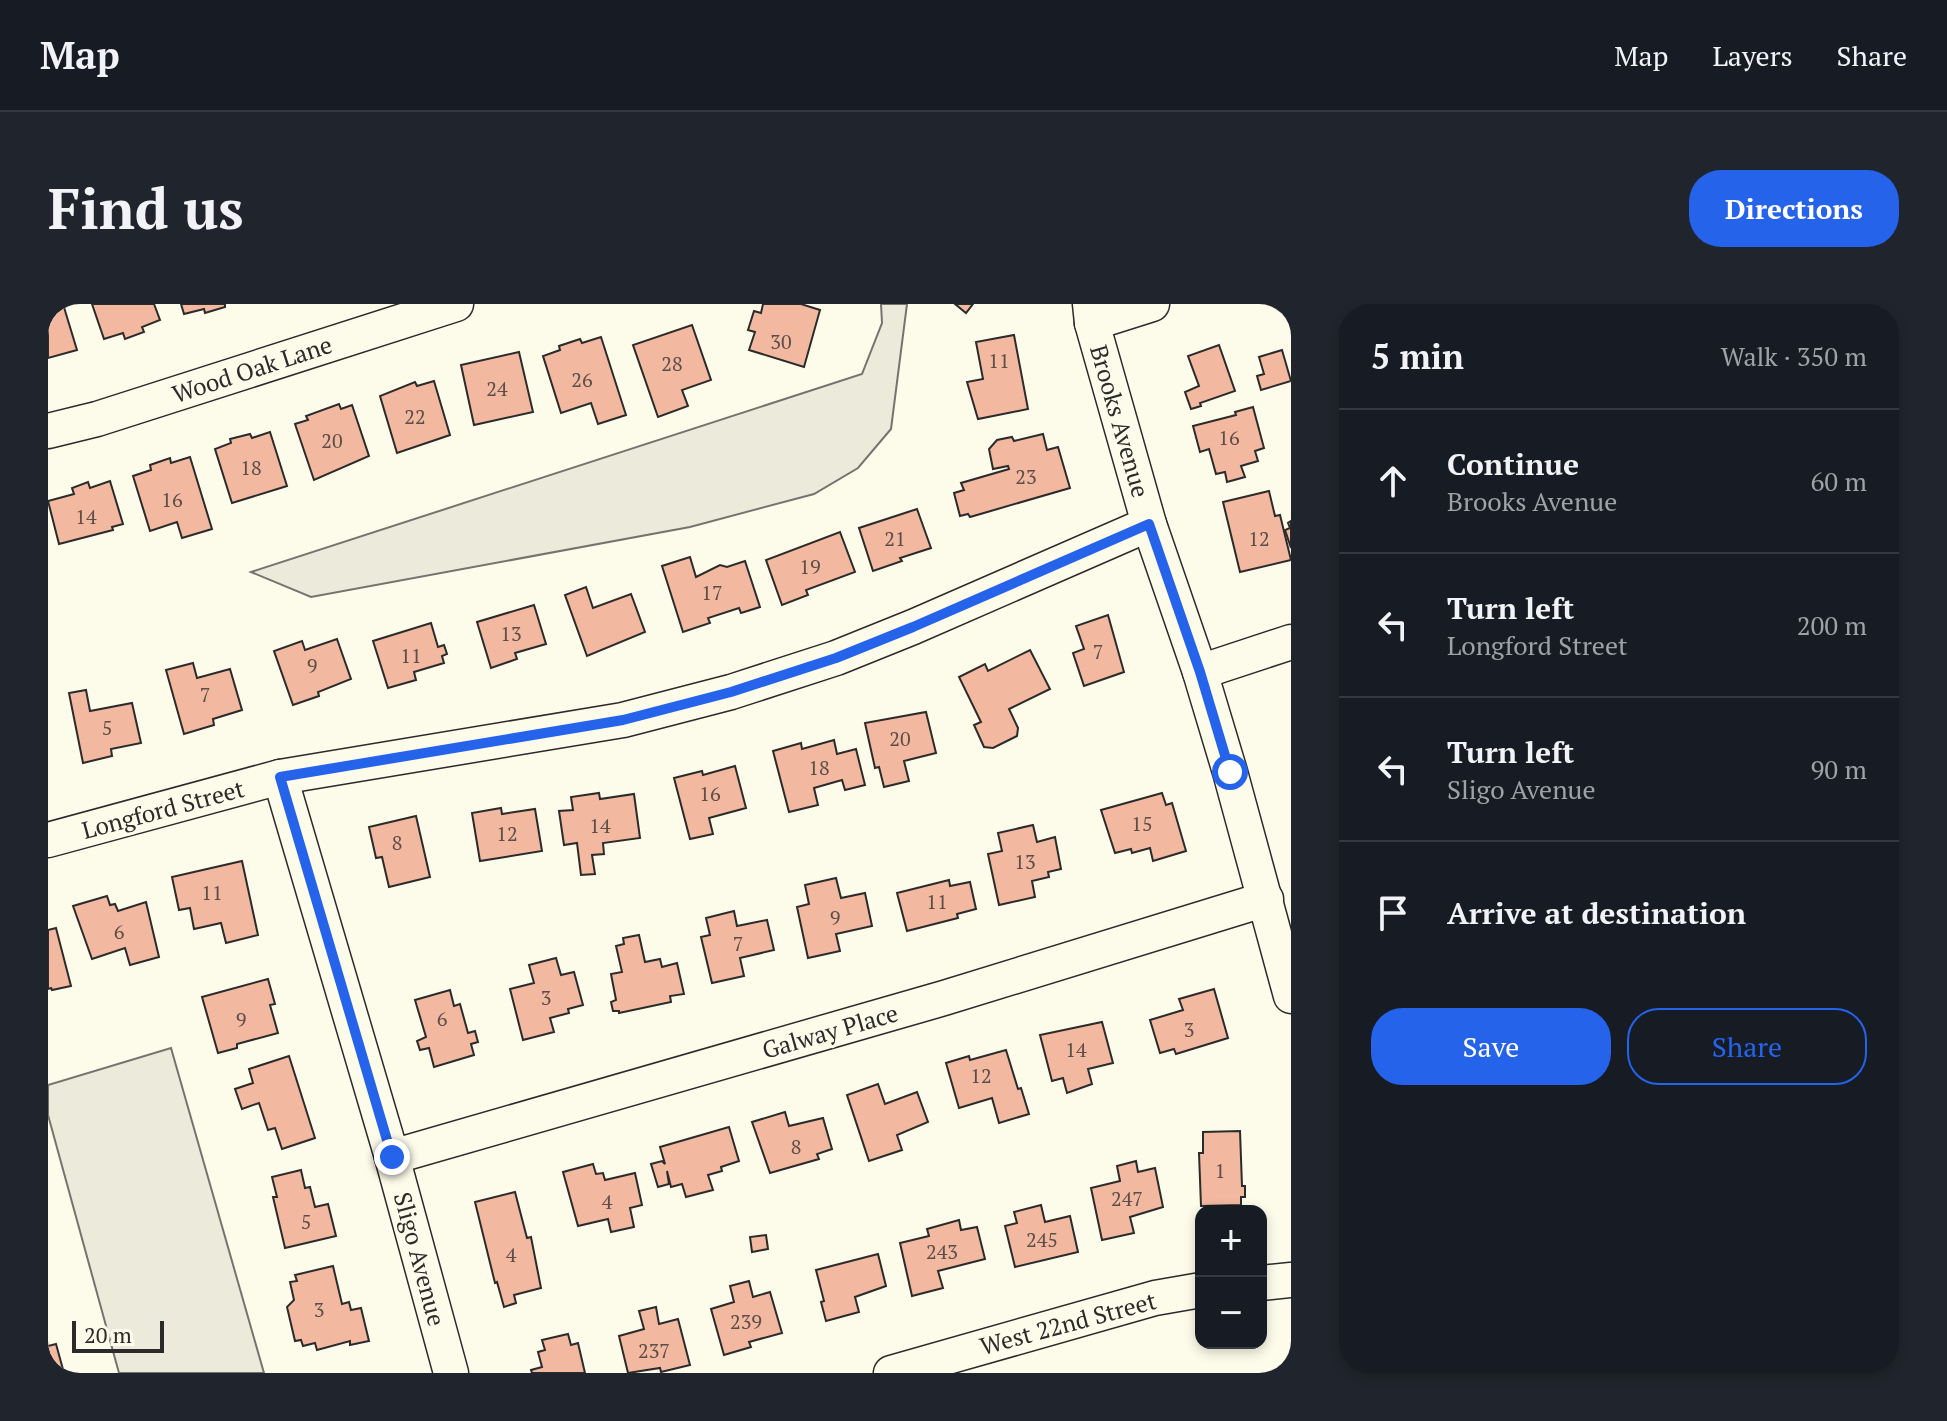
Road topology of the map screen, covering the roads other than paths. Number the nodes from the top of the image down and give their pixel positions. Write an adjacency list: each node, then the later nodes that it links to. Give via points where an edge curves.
1 (456, 304): 4 (street, Wood Oak Lane)
2 (1152, 304): 3 (street)
3 (1091, 314): 5 (street, Brooks Avenue)
4 (48, 431)
5 (1149, 524): 7 (street, Brooks Avenue); 8 (street, Longford Street, via 836,658 731,692 623,720)
6 (1291, 642): 7 (street)
7 (1200, 672): 10 (street, Brooks Avenue)
8 (280, 777): 9 (street, Longford Street); 12 (street, Sligo Avenue)
9 (48, 840)
10 (1266, 899): 11 (street, Brooks Avenue); 12 (street, Galway Place)
11 (1291, 996)
12 (392, 1157): 16 (street, Sligo Avenue)
13 (1291, 1280): 14 (street)
14 (1267, 1282)
15 (1195, 1291): 17 (street, West 22nd Street)
16 (451, 1373)
17 (891, 1373)

